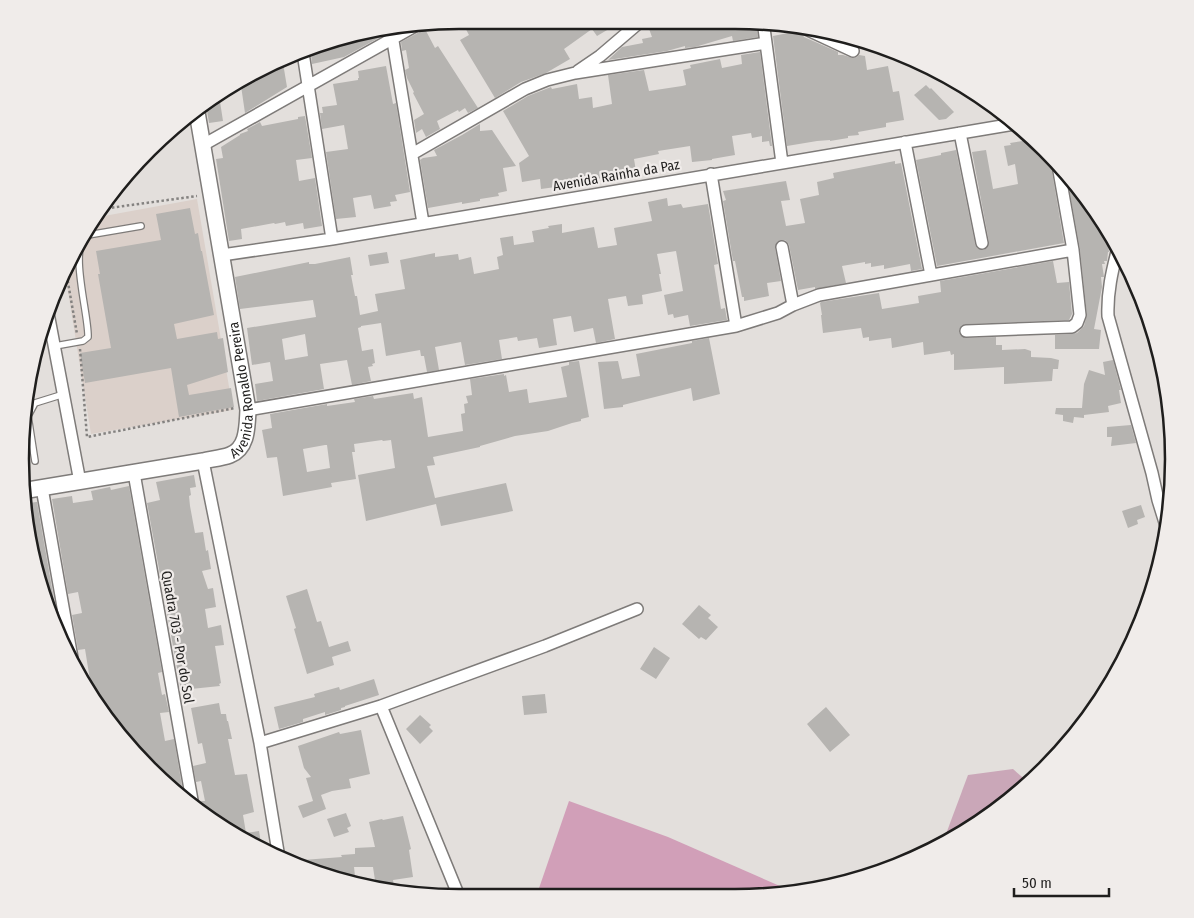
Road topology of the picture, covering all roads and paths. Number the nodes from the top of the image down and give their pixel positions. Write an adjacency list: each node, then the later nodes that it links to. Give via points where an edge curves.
1 (631, 29): 8 (street)
2 (764, 30): 5 (street)
3 (392, 34): 9 (street); 15 (street)
4 (827, 39): 6 (street)
5 (766, 43): 8 (street); 16 (street)
6 (853, 51)
7 (303, 59): 9 (street)
8 (575, 73): 15 (street, via 525,89)
9 (308, 86): 14 (street); 24 (street)
10 (198, 117): 14 (street, Avenida Ronaldo Pereira)
11 (1006, 125): 12 (street, Avenida Rainha da Paz)
12 (960, 133): 13 (street, Avenida Rainha da Paz); 25 (street)
13 (905, 142): 16 (street, Avenida Rainha da Paz); 31 (street)
14 (203, 145): 19 (street, Avenida Ronaldo Pereira)
15 (412, 154): 21 (street)
16 (782, 163): 17 (street, Avenida Rainha da Paz)
17 (711, 174): 21 (street, Avenida Rainha da Paz); 35 (street)
18 (1060, 178): 27 (street)
19 (211, 194): 20 (path); 28 (street, Avenida Ronaldo Pereira)
20 (110, 208)
21 (424, 223): 24 (street, Avenida Rainha da Paz)
22 (141, 226): 23 (lane)
23 (92, 235)
24 (332, 239): 28 (street, Avenida Rainha da Paz)
25 (982, 243)
26 (782, 247): 33 (street)
27 (1073, 250): 31 (street); 36 (street, via 1080,315 1075,326)
28 (222, 255): 40 (street, Avenida Ronaldo Pereira)
29 (1115, 258): 49 (street, via 1110,280 1108,316)
30 (78, 259): 37 (lane, via 88,334)
31 (931, 275): 33 (street, via 819,295)
32 (68, 281): 37 (path)
33 (792, 305): 35 (street, via 778,313)
34 (51, 325): 38 (street)
35 (736, 326): 40 (street)
36 (966, 331)
37 (79, 342): 38 (lane); 40 (path, via 87,437)
38 (55, 346): 39 (street)
39 (64, 394): 41 (lane, via 35,403); 46 (street)
40 (248, 408): 44 (street, Avenida Ronaldo Pereira, via 247,432 239,449)
41 (32, 409)
42 (30, 428): 43 (lane)
43 (36, 461)
44 (203, 461): 45 (street, Avenida Ronaldo Pereira); 53 (street)
45 (134, 473): 46 (street, Avenida Ronaldo Pereira); 54 (street, Quadra 703 - Por do Sol)
46 (80, 482): 47 (street, Avenida Ronaldo Pereira)
47 (42, 488): 48 (street, Avenida Ronaldo Pereira); 51 (street)
48 (30, 490)
49 (1162, 513)
50 (637, 609): 52 (street)
51 (69, 639)
52 (381, 706): 53 (street); 56 (street)
53 (260, 743): 55 (street)
54 (191, 795)
55 (277, 849)
56 (456, 889)

